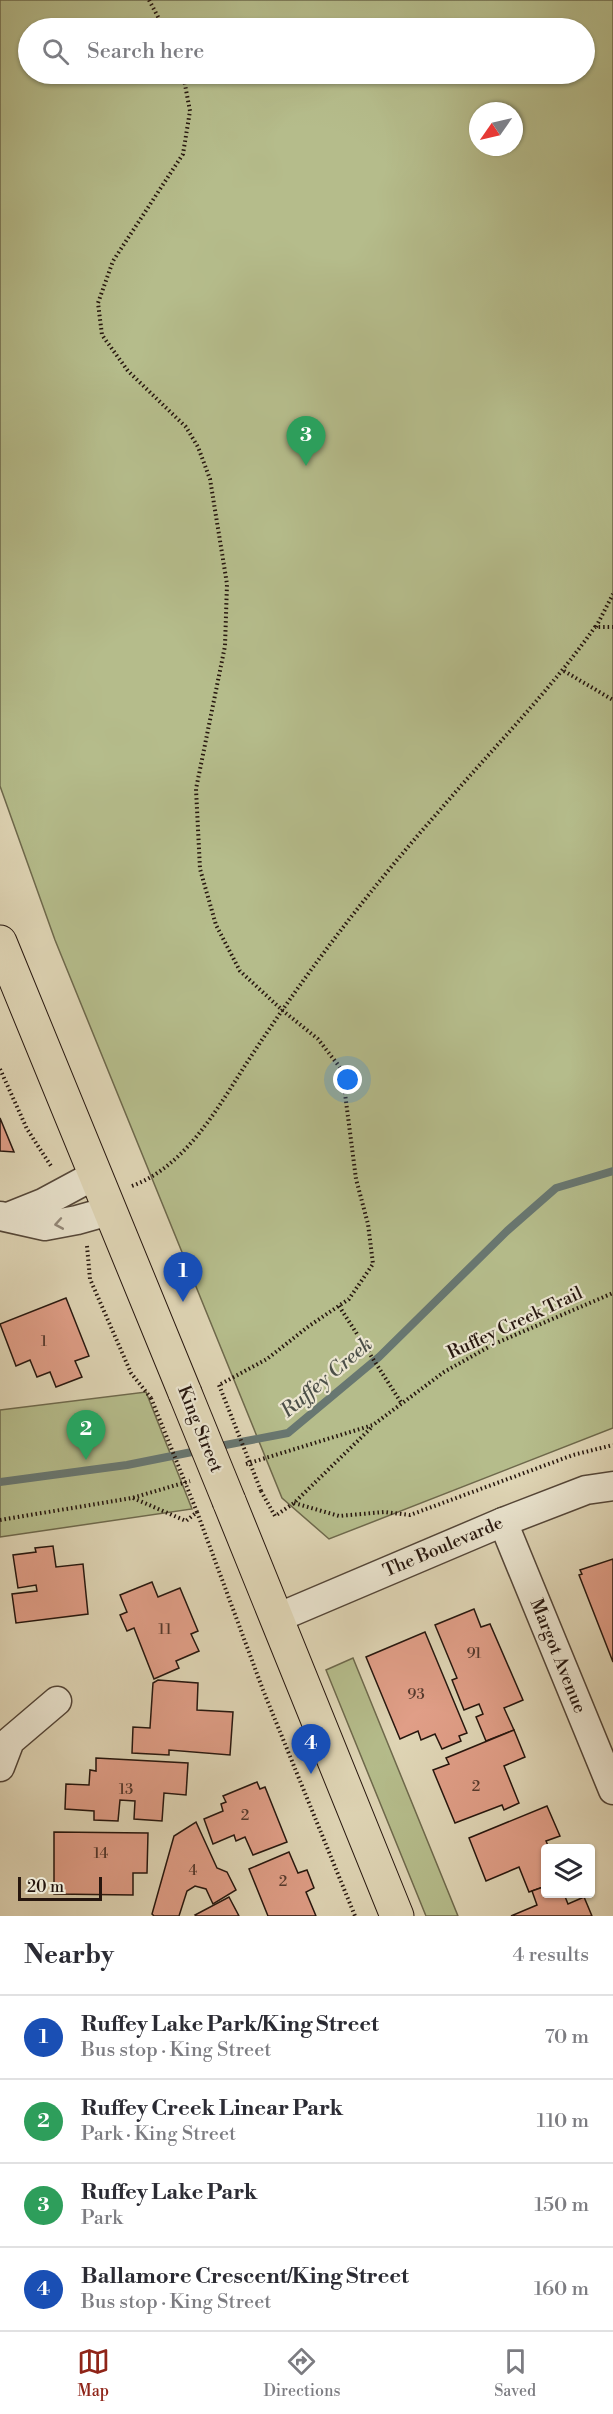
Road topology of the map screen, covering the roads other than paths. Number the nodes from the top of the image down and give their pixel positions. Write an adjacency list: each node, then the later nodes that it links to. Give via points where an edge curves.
1 (0, 942): 2 (main road, King Street)
2 (102, 1194): 3 (street, via 66,1192); 3 (street, one-way to 3, via 77,1220 45,1226); 6 (main road, King Street, bridge)
3 (4, 1217)
4 (613, 1486): 5 (street, The Boulevarde, via 586,1490)
5 (503, 1522): 6 (street, The Boulevarde); 9 (street, Margot Avenue)
6 (277, 1618): 10 (main road, King Street)
7 (57, 1701): 8 (street, via 10,1741)
8 (0, 1767)
9 (613, 1790)
10 (397, 1916)

